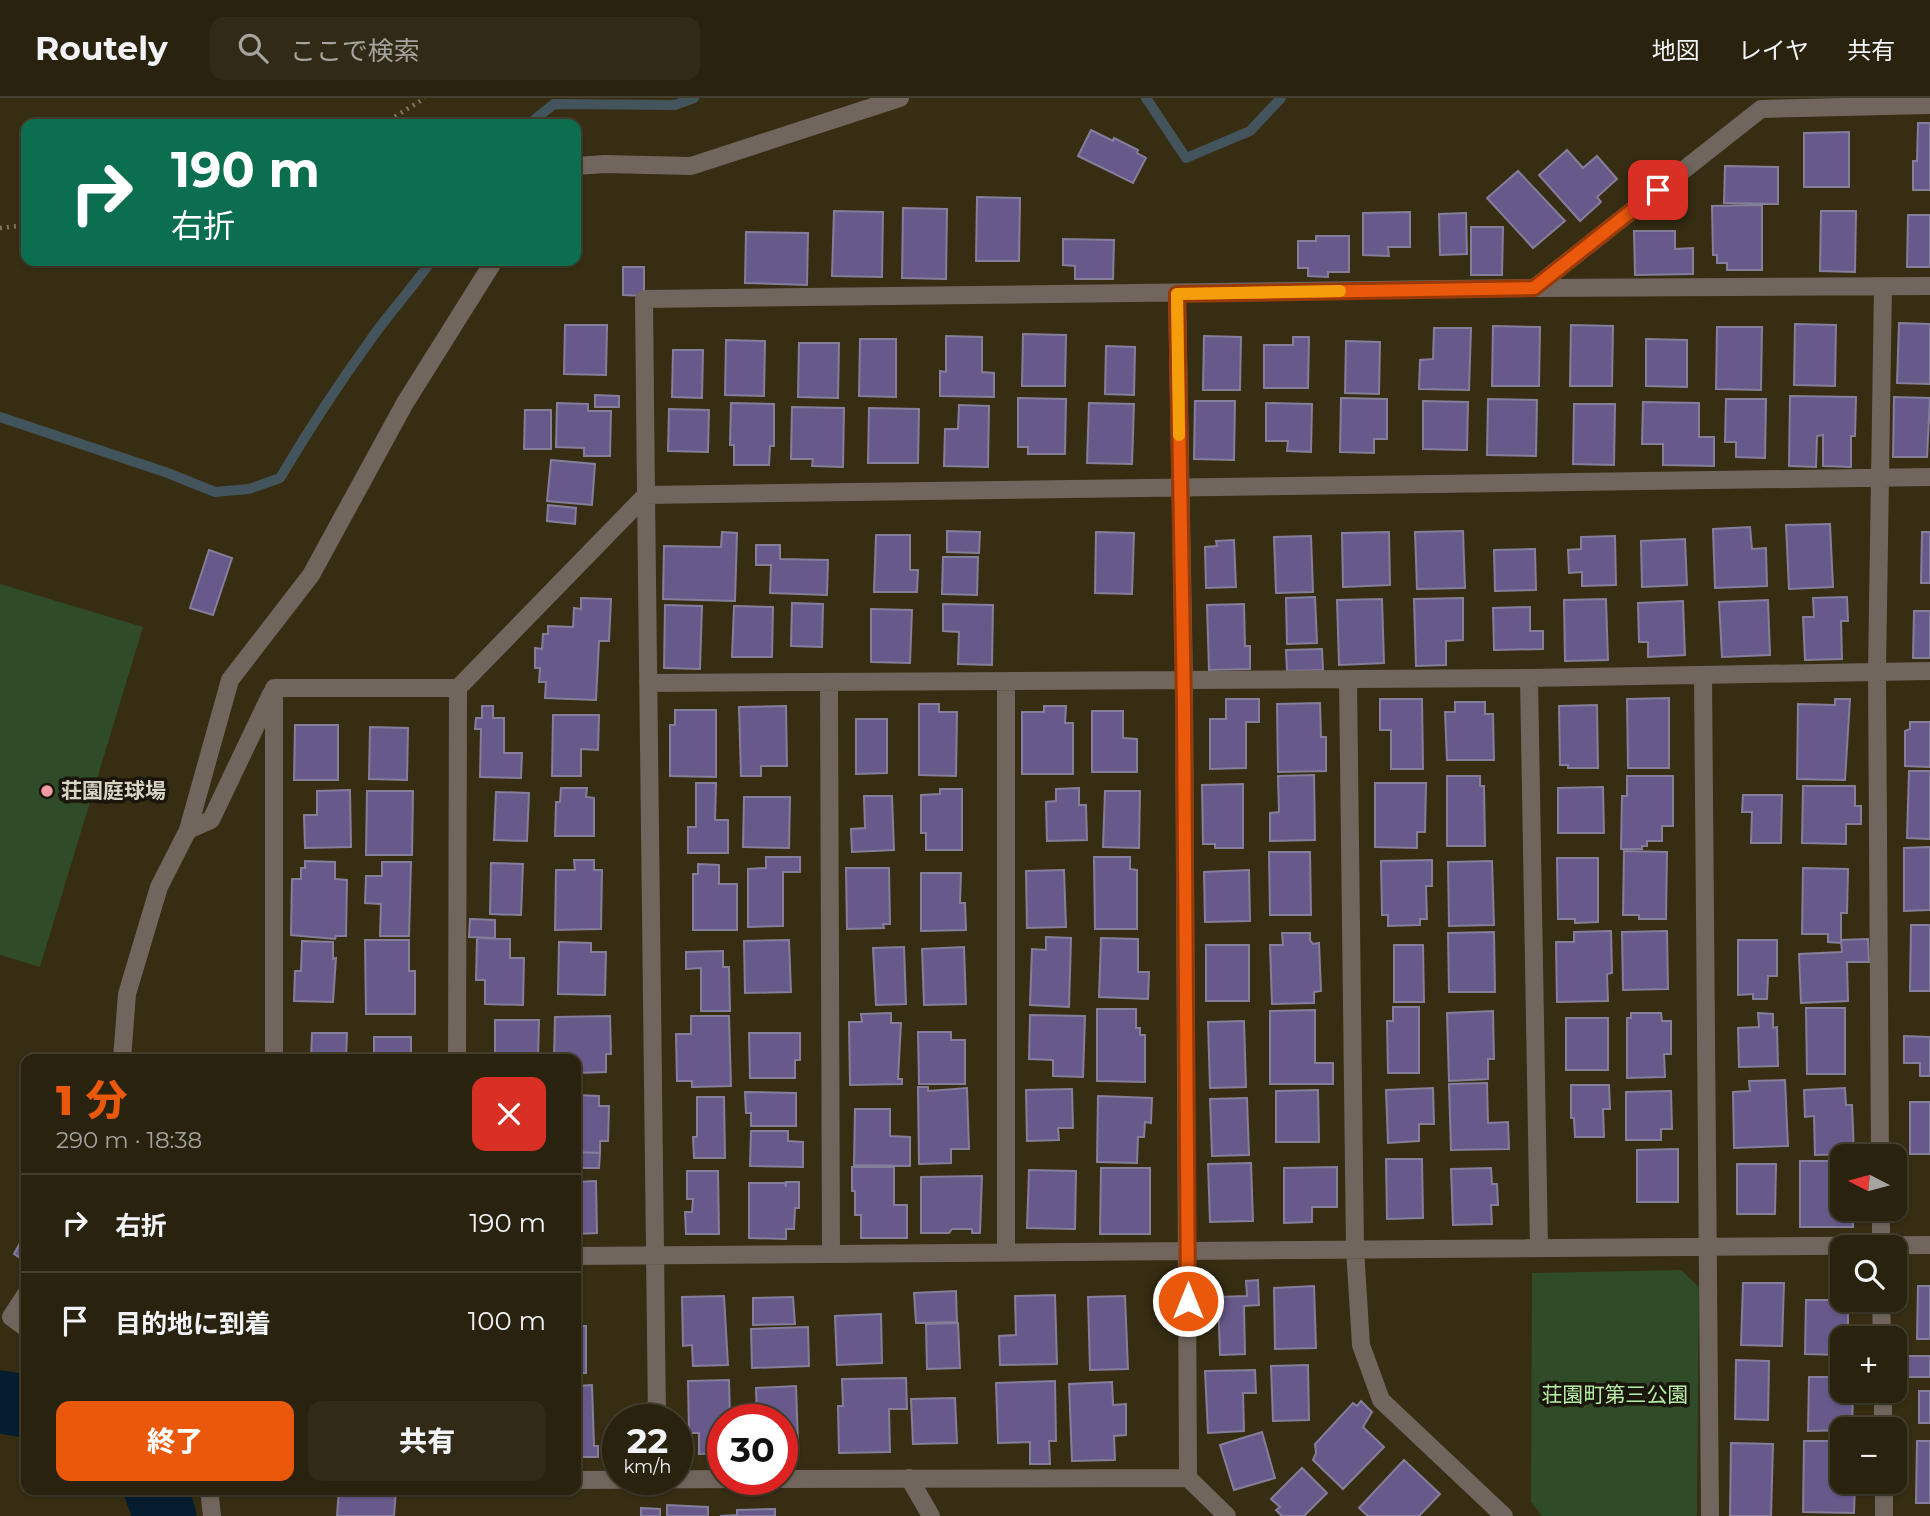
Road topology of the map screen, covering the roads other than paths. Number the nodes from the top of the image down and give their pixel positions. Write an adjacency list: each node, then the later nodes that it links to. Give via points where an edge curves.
1 (900, 98): 3 (street, via 691,166)
2 (1930, 105): 7 (street, via 1761,109)
3 (581, 166)
4 (491, 266): 24 (street, via 405,403 311,575 230,680)
5 (1883, 286): 6 (street); 7 (street); 10 (street)
6 (1930, 286)
7 (1534, 288): 8 (street)
8 (1177, 294): 11 (street); 12 (street, via 645,299)
9 (1930, 477): 10 (street)
10 (1878, 478): 11 (street); 13 (street)
11 (1179, 488): 12 (street); 19 (street)
12 (646, 495): 21 (street); 23 (street)
13 (1877, 671): 14 (street); 15 (street); 28 (street)
14 (1930, 671)
15 (1703, 675): 16 (street); 31 (street)
16 (1529, 678): 17 (street); 33 (street)
17 (1348, 680): 19 (street); 34 (street)
18 (1006, 681): 19 (street); 20 (street); 36 (street)
19 (1184, 681): 35 (street)
20 (829, 682): 21 (street); 37 (street)
21 (648, 683): 38 (street)
22 (274, 688): 23 (street); 24 (street, via 211,820); 26 (street)
23 (458, 688): 27 (street)
24 (188, 830): 25 (street, via 159,887 127,994)
25 (122, 1054)
26 (274, 1054)
27 (457, 1054)
28 (1880, 1144)
29 (1930, 1245): 30 (street)
30 (1907, 1246)
31 (1708, 1247): 32 (street); 33 (street); 54 (street)
32 (1830, 1247)
33 (1539, 1248): 34 (street)
34 (1355, 1250): 35 (street); 53 (street, via 1361,1345 1381,1400)
35 (1188, 1251): 36 (street); 44 (street)
36 (1006, 1252): 37 (street)
37 (831, 1254): 38 (street)
38 (656, 1255): 39 (street); 42 (street)
39 (581, 1256)
40 (21, 1302): 41 (street, via 11,1318)
41 (21, 1325)
42 (657, 1404)
43 (909, 1478): 44 (street); 45 (street); 51 (street)
44 (1188, 1478): 52 (street)
45 (798, 1479)
46 (581, 1480): 47 (street)
47 (602, 1480)
48 (1884, 1494): 55 (street)
49 (210, 1495): 50 (street)
50 (212, 1516)
51 (931, 1516)
52 (1227, 1516)
53 (1504, 1516)
54 (1710, 1516)
55 (1884, 1516)

